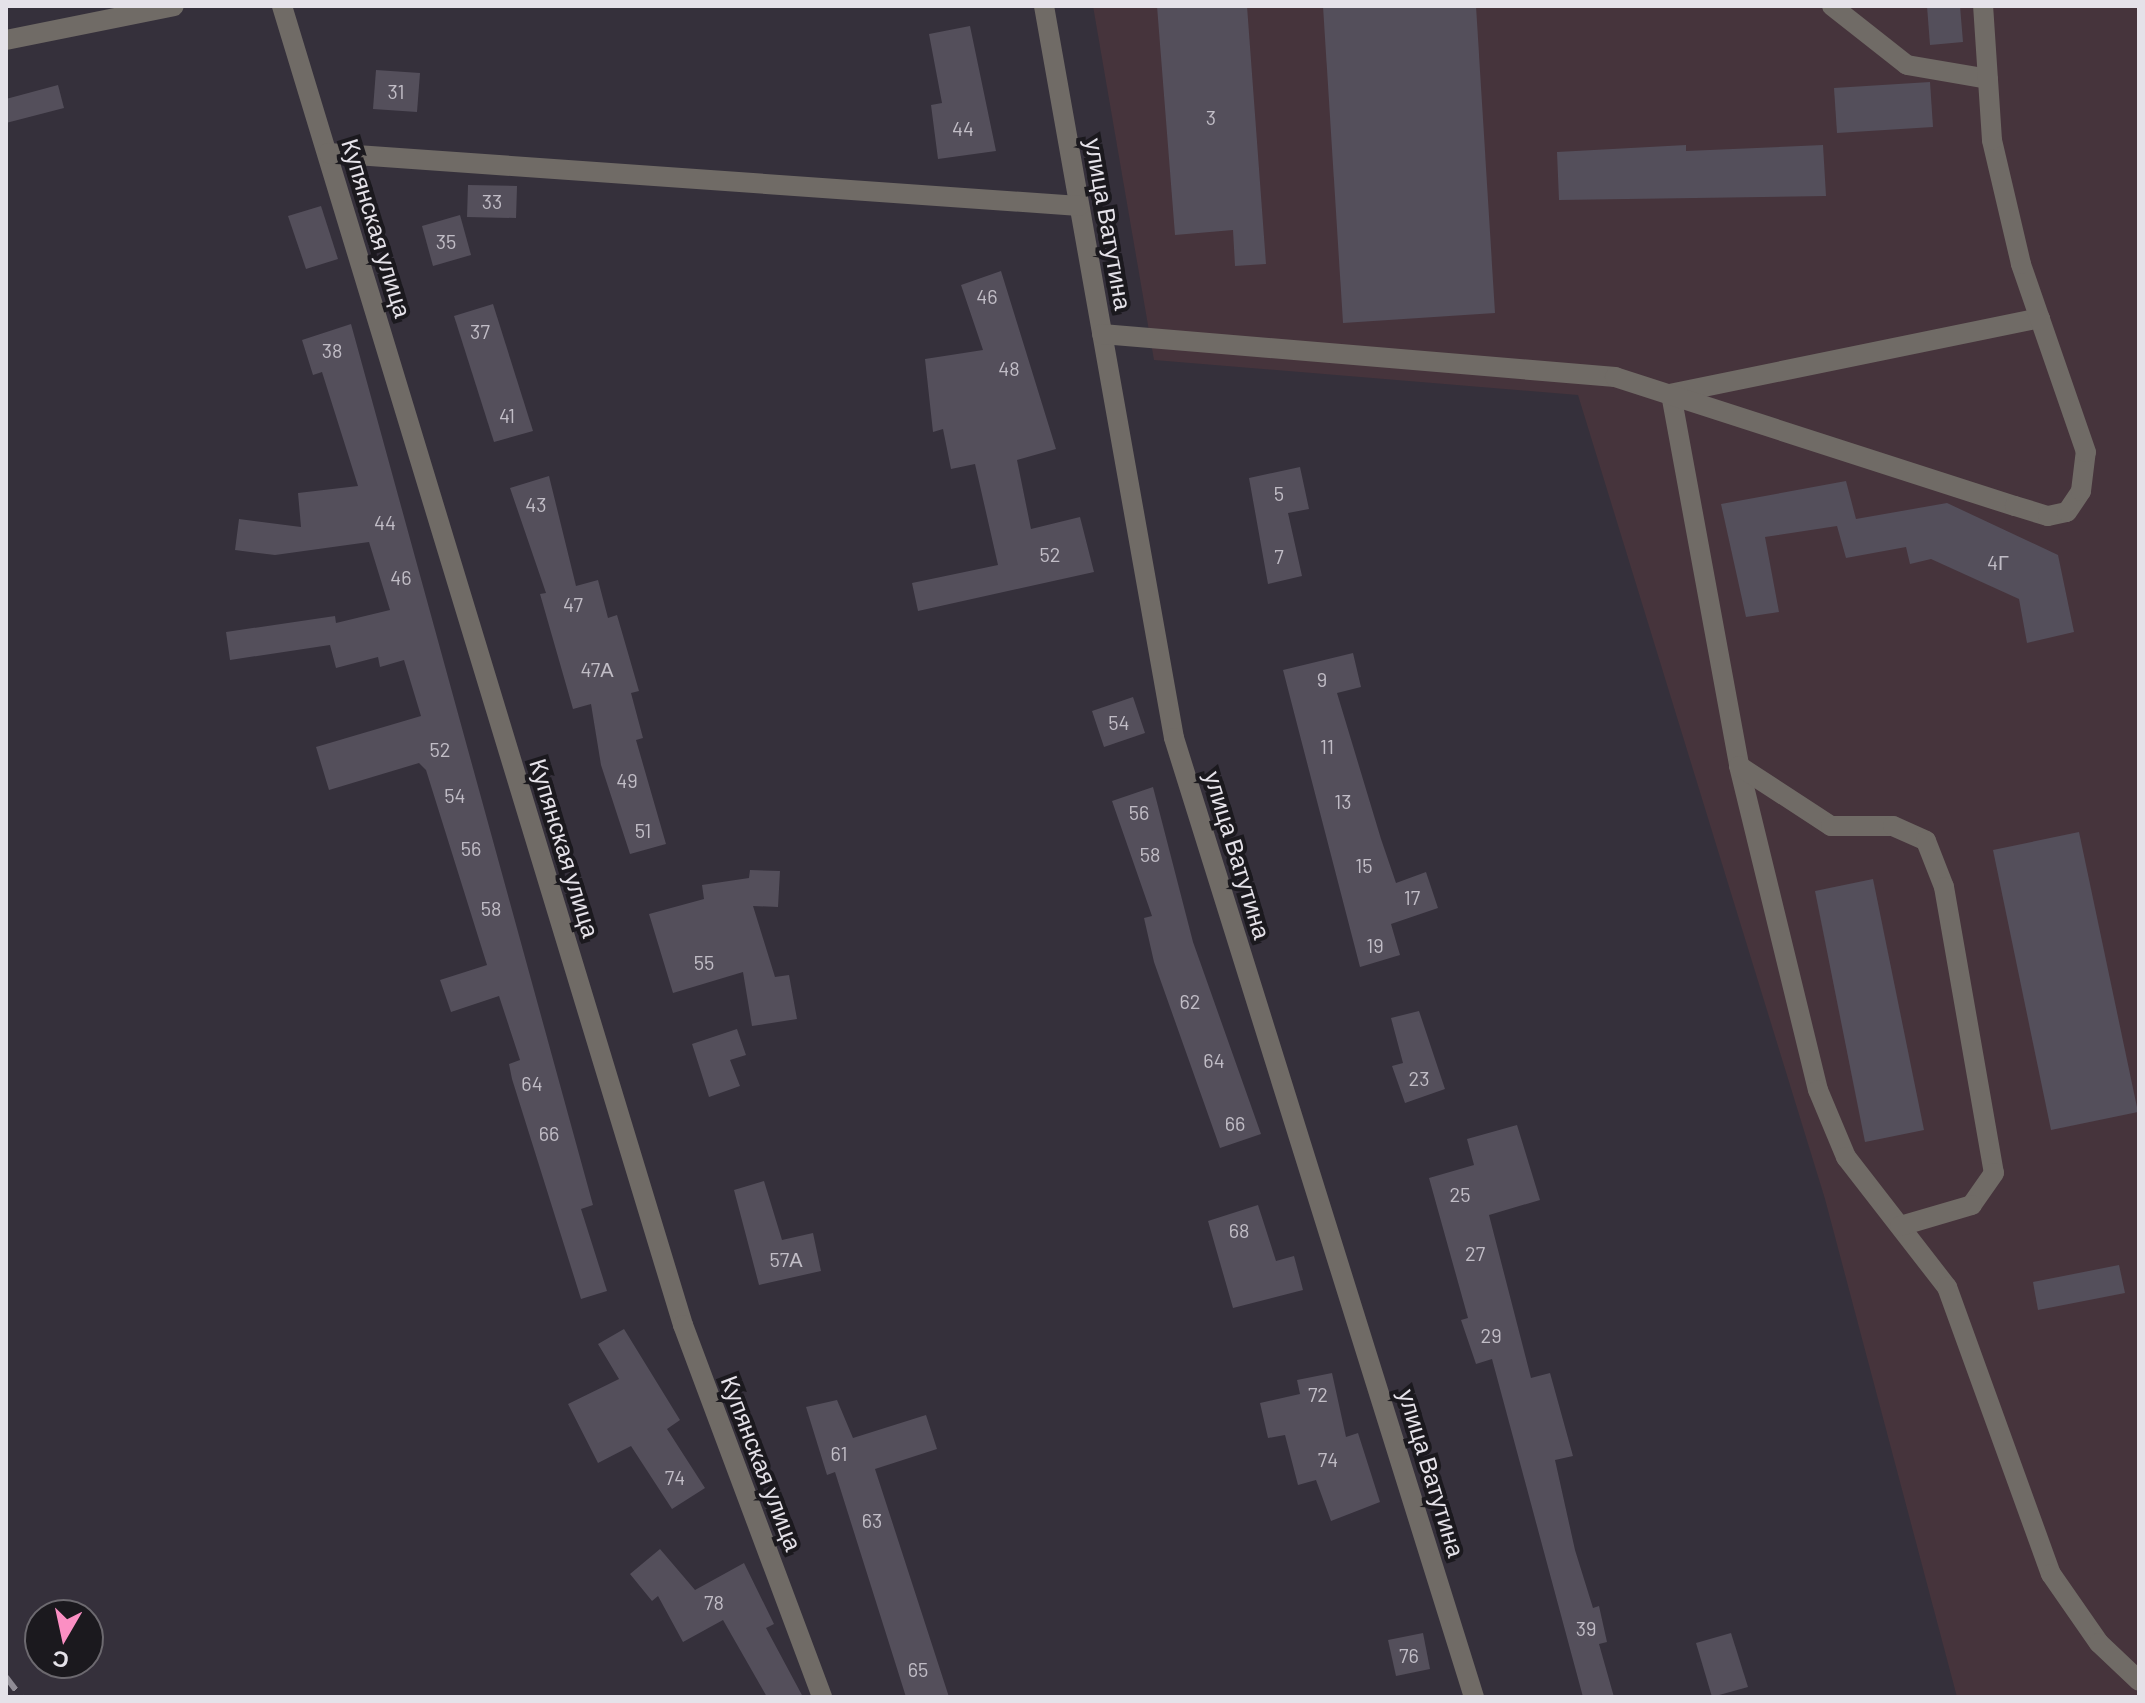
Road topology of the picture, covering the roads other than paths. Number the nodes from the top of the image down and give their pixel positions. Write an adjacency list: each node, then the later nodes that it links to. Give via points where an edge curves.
1 (174, 6): 6 (street)
2 (282, 6): 8 (street, Купянская улица)
3 (1044, 6): 9 (street, улица Ватутина)
4 (1832, 6): 7 (street, via 1907,65)
5 (1983, 6): 7 (street)
6 (6, 40)
7 (1988, 79): 10 (street, via 1992,140)
8 (328, 153): 9 (street); 16 (street, Купянская улица, via 683,1325)
9 (1079, 206): 11 (street, улица Ватутина)
10 (2040, 318): 12 (street); 12 (street, via 2086,452 2081,491 2057,514)
11 (1102, 334): 12 (street, via 1615,377); 17 (street, улица Ватутина, via 1174,738)
12 (1671, 394): 13 (street)
13 (1739, 766): 14 (street, via 1818,1090 1846,1157); 14 (street, via 1831,826 1893,826 1926,841 1944,887 1994,1173 1972,1205)
14 (1900, 1226): 15 (street, via 1947,1287 2051,1574 2099,1643)
15 (2139, 1681)
16 (822, 1697)
17 (1474, 1697)

